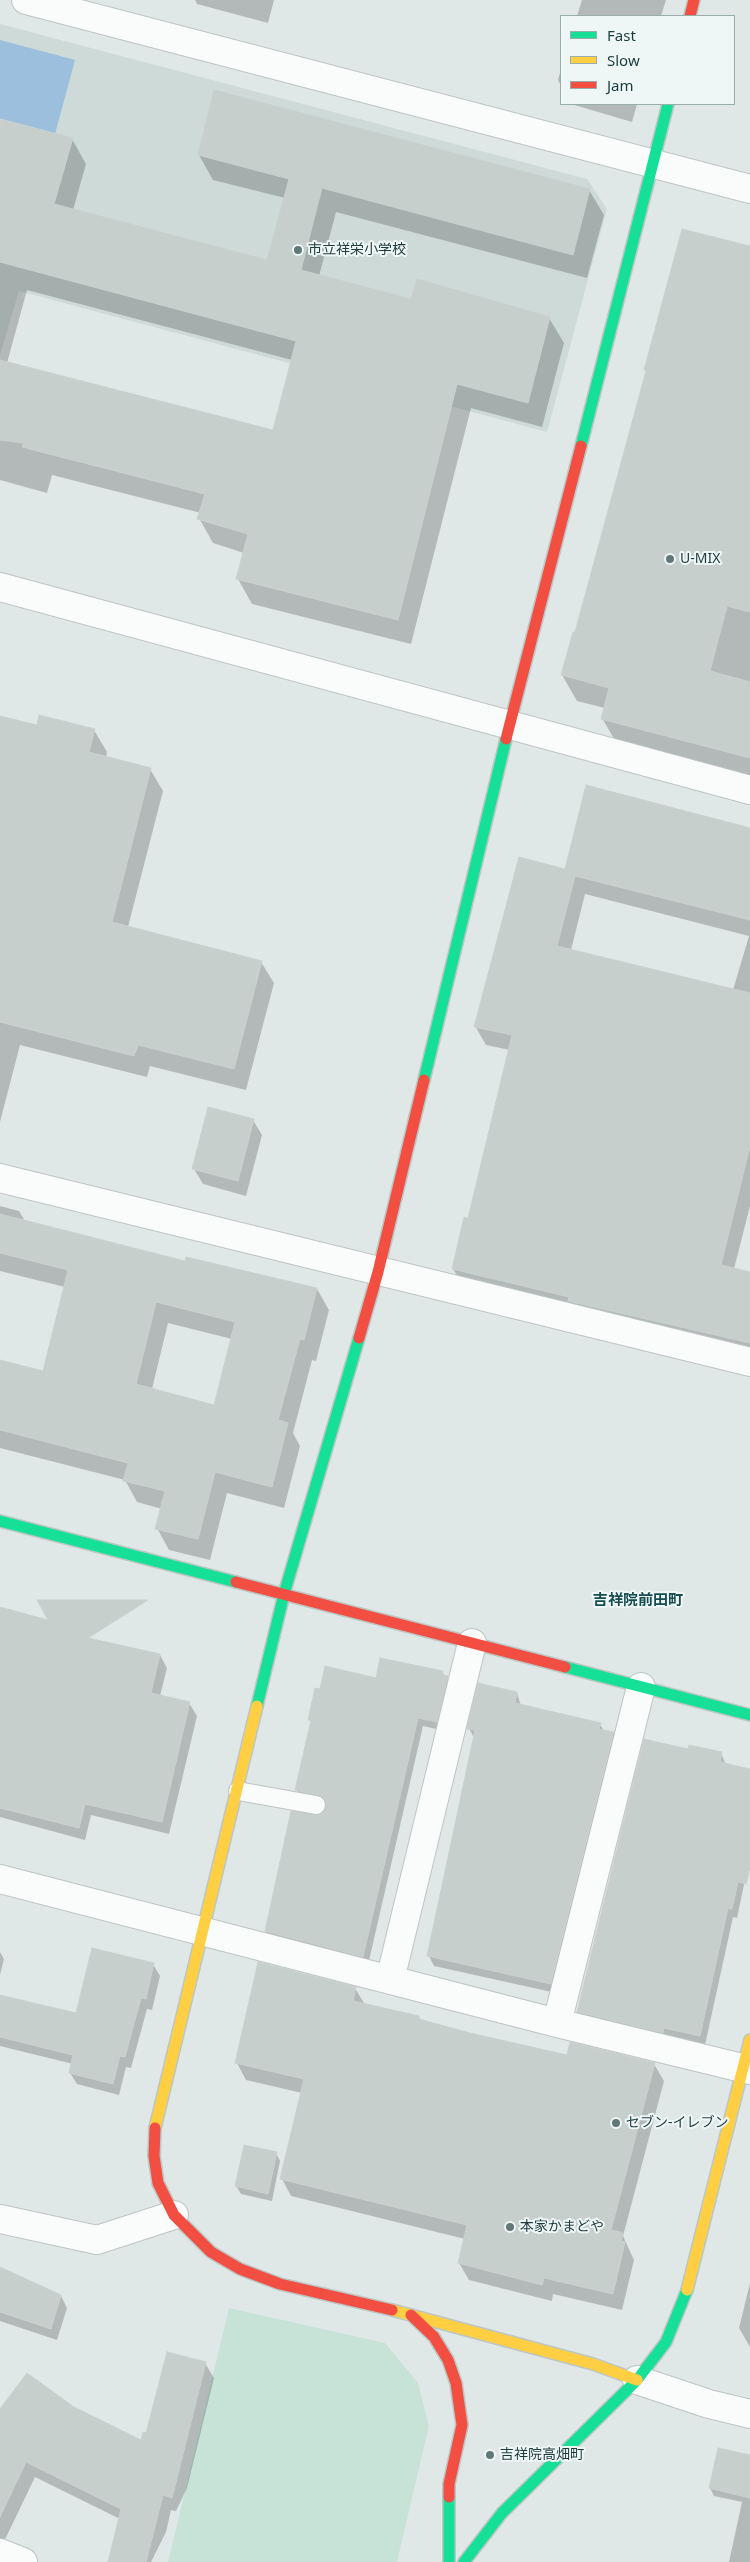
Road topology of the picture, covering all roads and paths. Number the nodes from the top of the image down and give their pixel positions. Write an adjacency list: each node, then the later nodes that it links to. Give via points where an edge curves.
1 (26, 0): 5 (street)
2 (694, 0): 3 (street)
3 (690, 15)
4 (668, 105): 5 (street)
5 (653, 162): 6 (street); 8 (street)
6 (750, 189)
7 (0, 587): 8 (street)
8 (509, 726): 9 (street); 11 (street)
9 (750, 790)
10 (0, 1178): 11 (street)
11 (378, 1272): 12 (street); 14 (street)
12 (750, 1362)
13 (0, 1521): 14 (street)
14 (284, 1594): 15 (street); 18 (street)
15 (472, 1643): 16 (street); 22 (street)
16 (642, 1687): 17 (street); 23 (street)
17 (750, 1715)
18 (238, 1791): 19 (lane); 21 (street)
19 (316, 1805)
20 (0, 1879): 21 (street)
21 (204, 1931): 22 (street); 26 (street, via 156,2128 154,2156 158,2183)
22 (390, 1980): 23 (street)
23 (557, 2023): 25 (street)
24 (750, 2040): 25 (street)
25 (746, 2069): 29 (street, via 684,2301 666,2342)
26 (174, 2215): 27 (street, via 97,2240); 28 (street, via 211,2252 240,2269 280,2284)
27 (0, 2219)
28 (409, 2314): 29 (street, via 593,2364); 33 (street, via 434,2337 448,2360 456,2383 462,2426 449,2484)
29 (637, 2380): 30 (street); 34 (street, via 502,2513)
30 (750, 2414)
31 (0, 2552): 32 (street)
32 (23, 2562)
33 (449, 2562)
34 (464, 2562)

